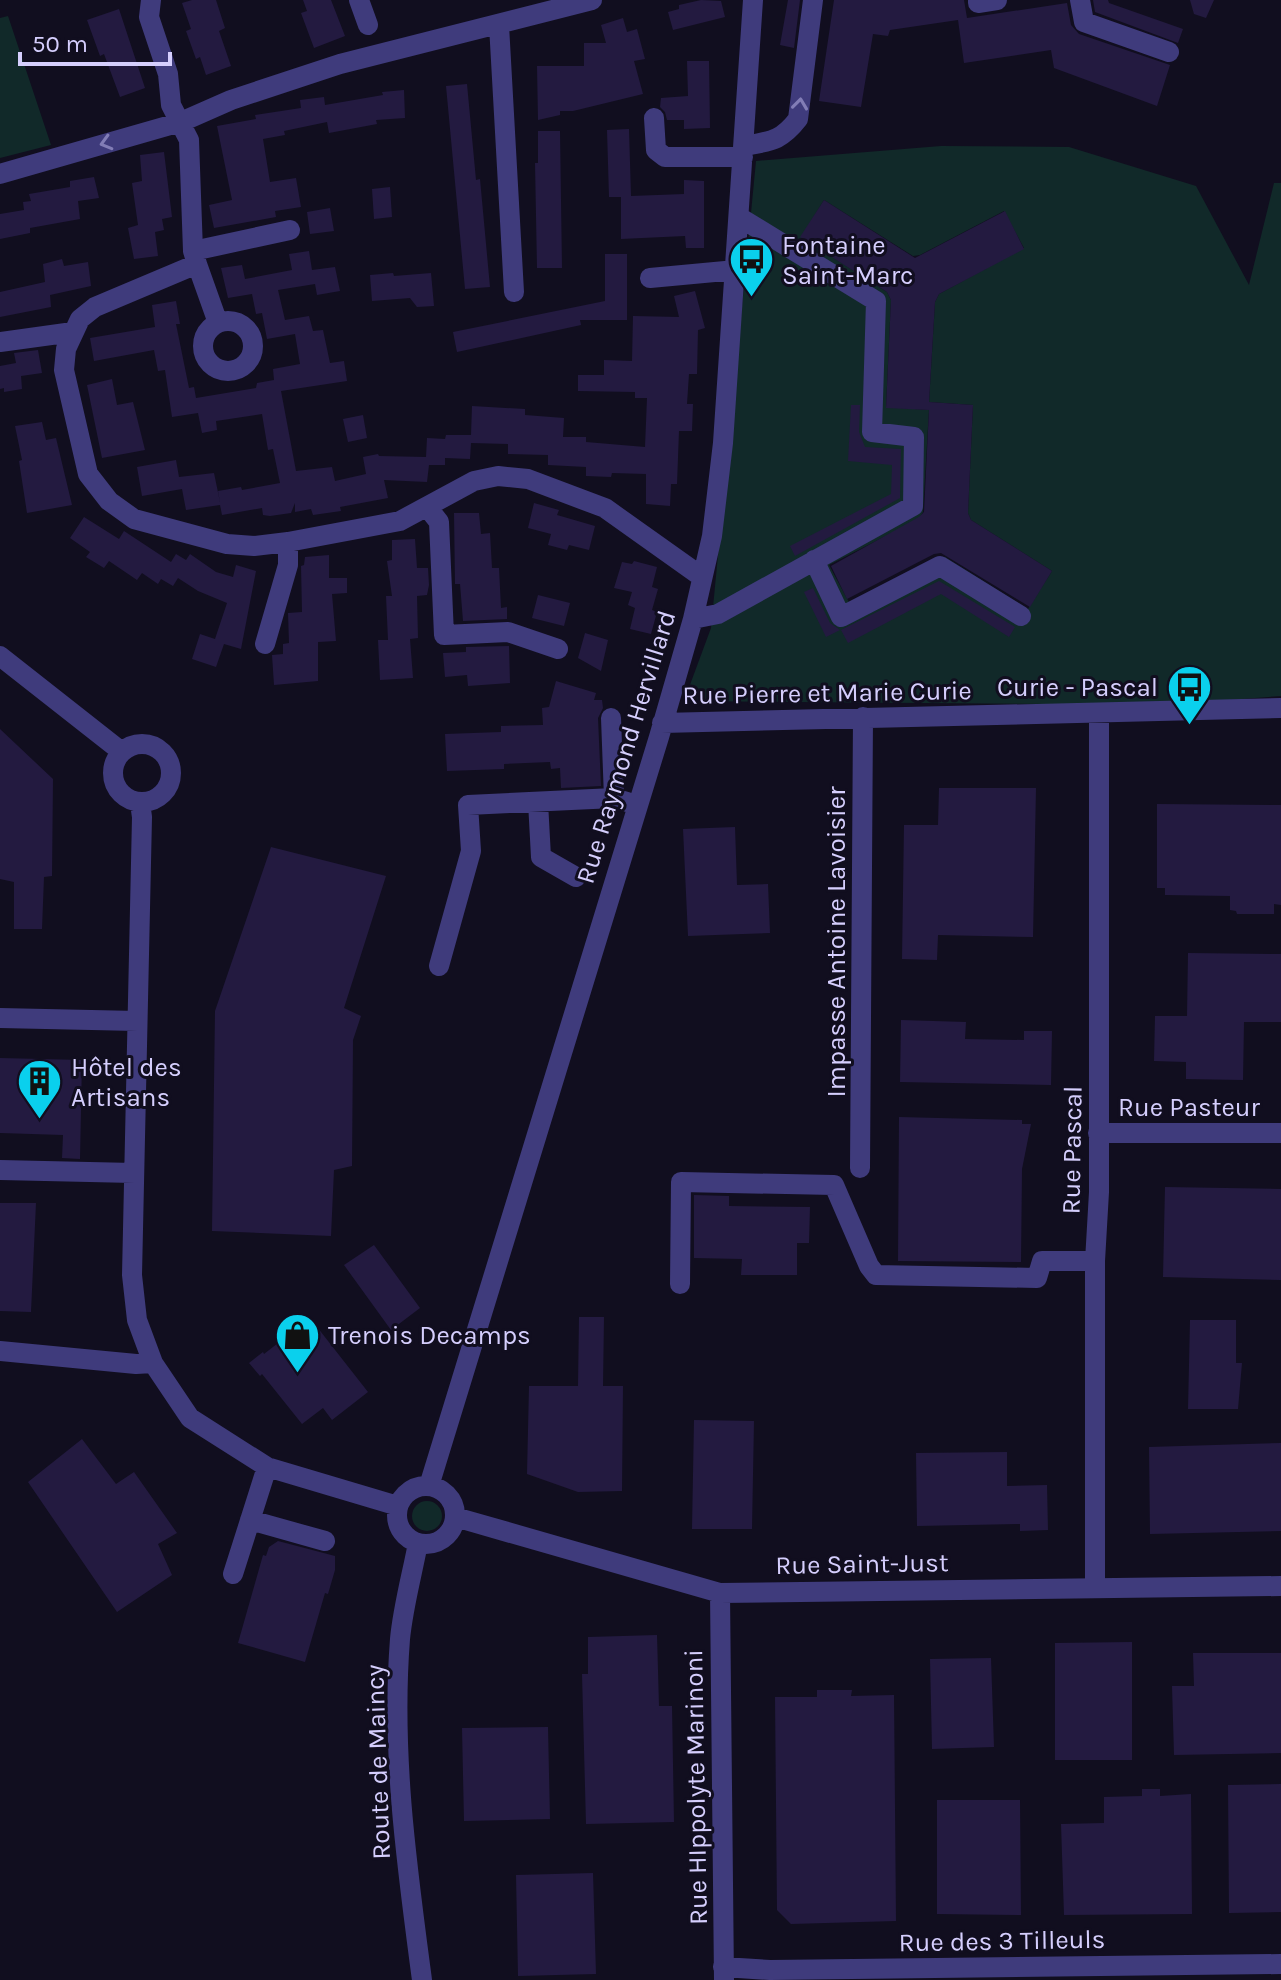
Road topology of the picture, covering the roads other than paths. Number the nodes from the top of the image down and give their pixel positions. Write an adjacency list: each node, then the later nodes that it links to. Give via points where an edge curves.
1 (151, 0): 13 (street, via 149,17 168,74 171,105)
2 (359, 0): 9 (street)
3 (592, 0): 10 (street)
4 (753, 0): 14 (street, Rue Raymond Hervillard)
5 (813, 0): 14 (street, one-way to 5, via 786,134 798,119)
6 (978, 0): 7 (street)
7 (997, 0)
8 (1080, 0): 11 (street, via 1084,22)
9 (368, 25)
10 (499, 25): 13 (street, via 340,64); 21 (street)
11 (1169, 52)
12 (654, 118): 14 (street, via 656,150 665,157)
13 (181, 122): 15 (street, one-way to 15); 18 (street, via 189,140)
14 (744, 152): 16 (street, Rue Raymond Hervillard)
15 (0, 174)
16 (739, 217): 19 (street, Rue Raymond Hervillard); 27 (street, via 876,301 872,432 914,437 913,506)
17 (290, 230): 18 (street)
18 (195, 258): 22 (street); 23 (street, via 95,307)
19 (736, 270): 20 (street); 28 (street, Rue Raymond Hervillard, via 723,443)
20 (650, 278)
21 (514, 292)
22 (218, 323)
23 (73, 332): 24 (street); 26 (street, via 64,370 88,474 109,501 134,519 227,544)
24 (0, 342)
25 (428, 508): 26 (street, via 400,521); 28 (street, via 474,481 498,476 528,479 605,508); 32 (street, via 439,522 444,635 508,632)
26 (288, 542): 31 (street, via 288,565)
27 (814, 560): 29 (street, via 841,617 940,566); 30 (street, via 718,614)
28 (702, 577): 30 (street, Rue Raymond Hervillard)
29 (1021, 616)
30 (693, 619): 38 (street, Rue Raymond Hervillard)
31 (265, 644)
32 (558, 649)
33 (0, 656): 39 (street)
34 (1281, 708): 35 (street, Rue Pierre et Marie Curie)
35 (1099, 714): 36 (street, Rue Pierre et Marie Curie); 48 (street, Rue Pascal)
36 (863, 717): 38 (street, Rue Pierre et Marie Curie, via 824,725 720,729); 50 (street, Impasse Antoine Lavoisier)
37 (611, 718): 40 (street)
38 (662, 723): 43 (street, Rue Raymond Hervillard)
39 (122, 752): 42 (street, via 113,772 115,783 120,793); 42 (street, via 141,744 152,746 171,769 160,797)
40 (614, 798): 41 (street); 43 (street)
41 (538, 802): 44 (street, via 541,857); 45 (street, via 468,805 471,851)
42 (140, 803): 47 (street)
43 (637, 805): 58 (street, Rue Raymond Hervillard)
44 (576, 877)
45 (439, 966)
46 (0, 1018): 47 (street)
47 (137, 1021): 52 (street)
48 (1098, 1133): 49 (street, Rue Pasteur); 53 (street, Rue Pascal)
49 (1281, 1133)
50 (860, 1168)
51 (0, 1170): 52 (street)
52 (134, 1173): 56 (street, via 132,1275 137,1320)
53 (1095, 1261): 54 (street, via 1042,1261 1037,1278 876,1275 834,1185 681,1182); 66 (street, Rue Pascal)
54 (680, 1284)
55 (0, 1351): 56 (street)
56 (153, 1363): 57 (street, via 190,1418)
57 (267, 1467): 59 (street); 61 (street)
58 (429, 1486): 59 (street, via 410,1491); 60 (street, via 445,1493)
59 (398, 1506): 63 (street, via 402,1532)
60 (455, 1517): 63 (street, via 443,1539); 67 (street, Rue Saint-Just)
61 (250, 1520): 62 (street); 64 (street)
62 (325, 1541)
63 (418, 1543): 71 (street, Route de Maincy, via 400,1637 397,1740 402,1831)
64 (233, 1574)
65 (1281, 1586): 66 (street, Rue Saint-Just)
66 (1095, 1587): 67 (street, Rue Saint-Just)
67 (720, 1593): 70 (street, Rue HIppolyte Marinoni)
68 (1281, 1964): 69 (street, Rue des 3 Tilleuls)
69 (1162, 1973): 70 (street, Rue des 3 Tilleuls)
70 (724, 1974)
71 (422, 1980)

